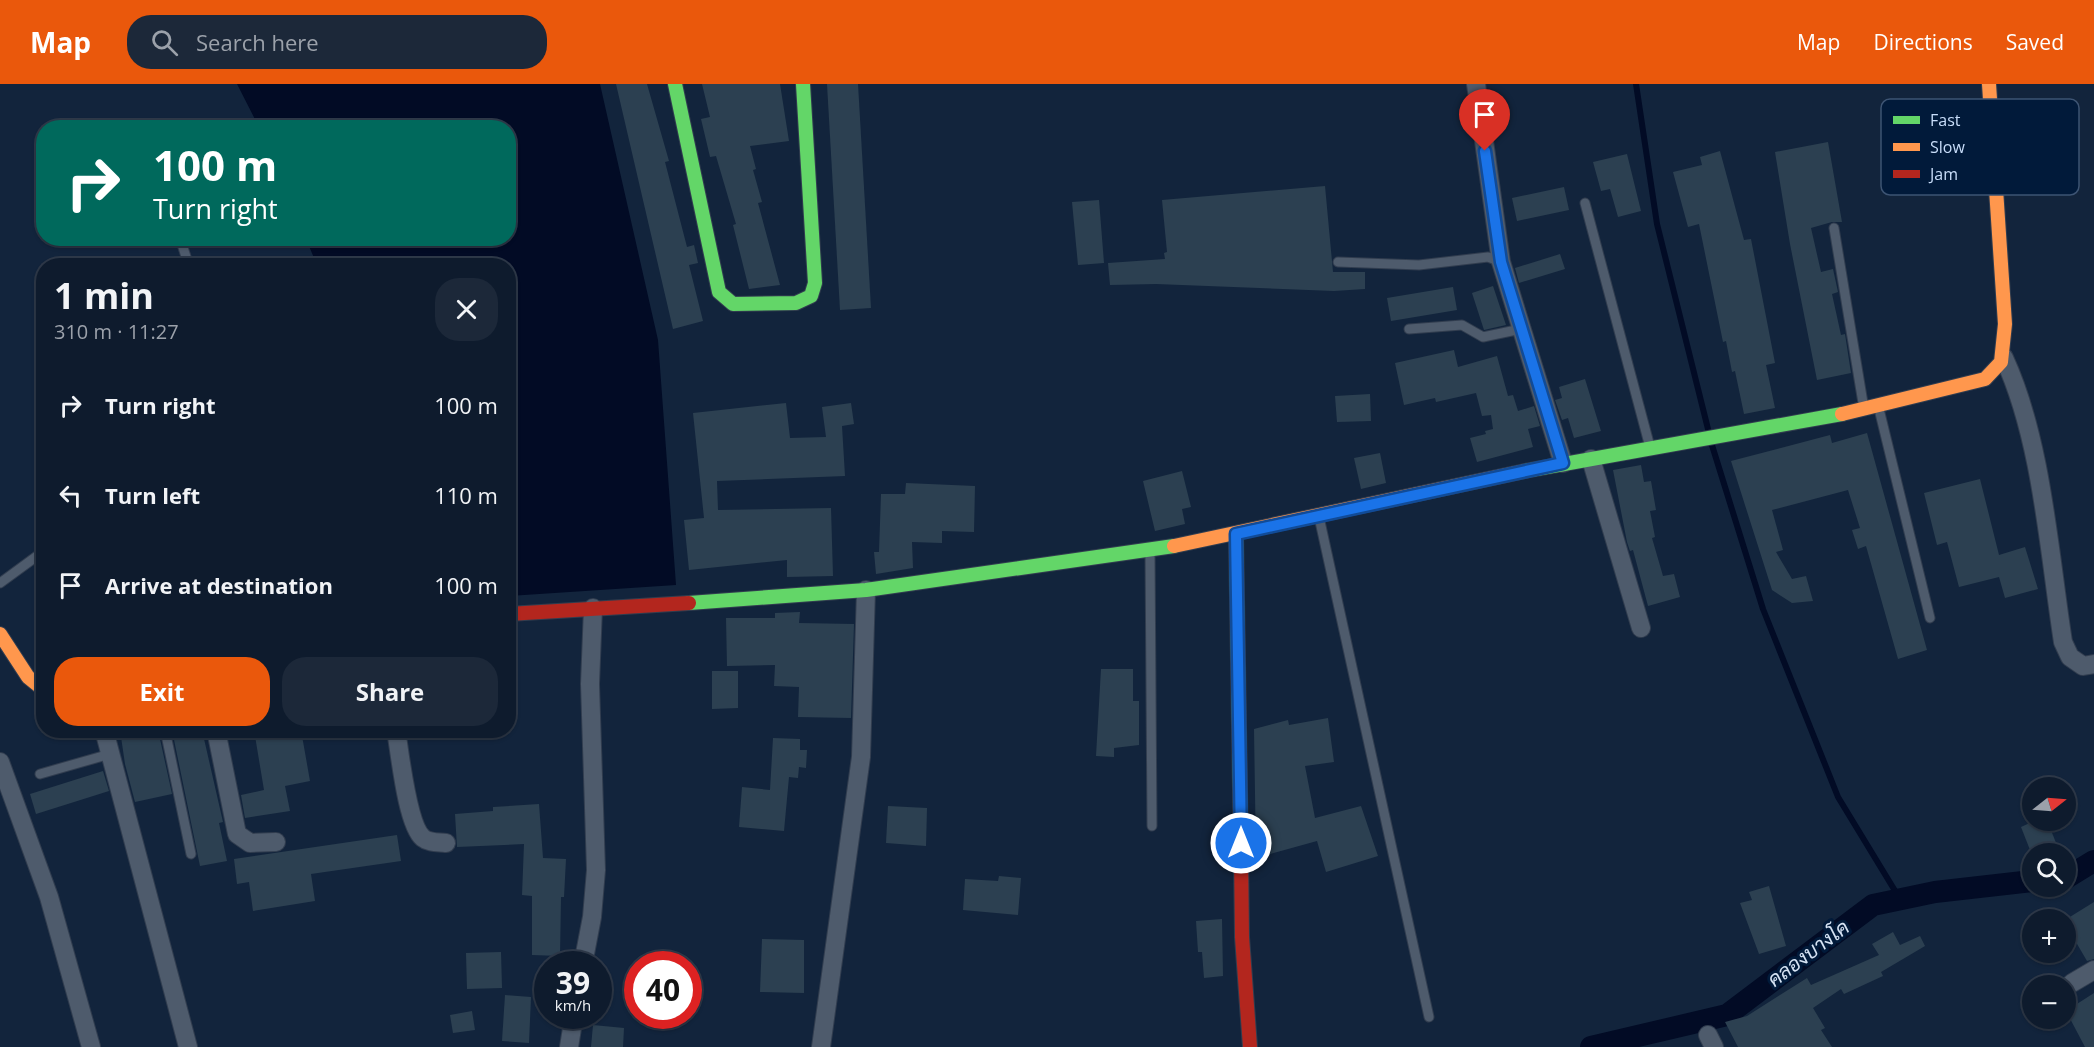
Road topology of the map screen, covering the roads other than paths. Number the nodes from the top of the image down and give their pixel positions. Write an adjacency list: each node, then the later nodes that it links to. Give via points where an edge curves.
1 (675, 84): 2 (street, via 719,292 733,304 796,303 811,296 815,283)
2 (803, 84)
3 (1476, 84): 10 (street)
4 (1989, 84): 5 (street)
5 (1990, 99)
6 (1996, 195): 13 (street)
7 (1585, 203): 16 (lane)
8 (1834, 228): 15 (lane)
9 (1338, 262): 10 (lane, via 1419,265 1488,257)
10 (1501, 262): 11 (street)
11 (1521, 328): 12 (lane, via 1483,337 1462,325); 18 (street)
12 (1409, 329)
13 (2004, 358): 14 (street, via 1996,372 1985,379); 30 (street, via 2018,389 2032,444 2063,642 2070,657 2083,666)
14 (1879, 406): 15 (street); 27 (lane)
15 (1865, 410): 16 (street)
16 (1651, 449): 17 (street)
17 (1592, 459): 18 (street); 28 (street)
18 (1563, 463): 19 (street)
19 (1319, 517): 20 (street); 46 (lane)
20 (1236, 534): 21 (street); 52 (street, via 1242,937)
21 (1150, 551): 24 (street); 39 (lane)
22 (36, 557): 23 (lane)
23 (0, 583)
24 (866, 590): 25 (street); 51 (street, via 860,765)
25 (592, 608): 26 (street); 43 (street, via 590,684 596,870)
26 (516, 613)
27 (1930, 618)
28 (1641, 628)
29 (0, 634): 31 (street)
30 (2094, 664)
31 (36, 684)
32 (106, 738): 36 (street)
33 (167, 738): 42 (lane)
34 (218, 738): 40 (street, via 237,834 250,843)
35 (397, 738): 41 (street, via 416,828 428,841)
36 (110, 754): 38 (lane); 49 (street)
37 (0, 762): 48 (street, via 49,897)
38 (40, 774)
39 (1152, 826)
40 (276, 842)
41 (446, 843)
42 (191, 854)
43 (585, 951)
44 (2094, 970): 45 (street)
45 (2076, 981)
46 (1429, 1017)
47 (572, 1029): 50 (street)
48 (91, 1047)
49 (188, 1047)
50 (569, 1047)
51 (821, 1047)
52 (1250, 1047)

